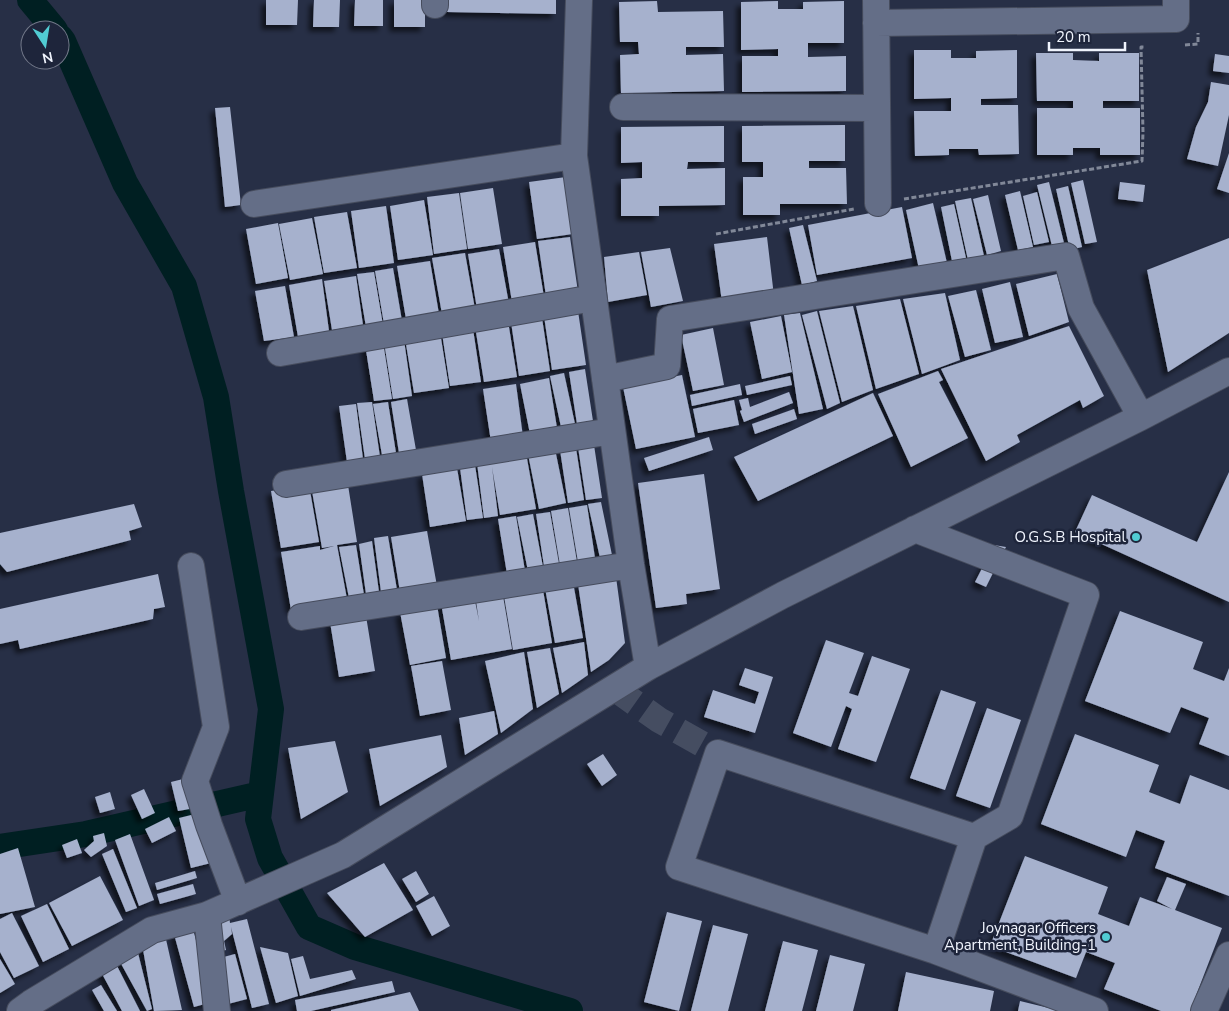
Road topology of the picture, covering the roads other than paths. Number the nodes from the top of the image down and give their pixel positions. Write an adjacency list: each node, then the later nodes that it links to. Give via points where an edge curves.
1 (579, 0): 6 (street)
2 (1176, 0): 3 (street, via 1176,19)
3 (876, 12): 5 (street)
4 (623, 107): 5 (street)
5 (877, 108): 7 (street)
6 (574, 156): 8 (street); 9 (street)
7 (878, 203)
8 (254, 204)
9 (593, 298): 10 (street); 12 (street)
10 (280, 353)
11 (1229, 371): 13 (street)
12 (605, 379): 13 (street, via 667,366 670,319 1066,256 1081,308); 14 (street)
13 (1141, 417): 16 (street)
14 (612, 431): 15 (street); 17 (street)
15 (286, 484)
16 (915, 529): 20 (street); 21 (street, via 1086,595 1010,816)
17 (631, 565): 19 (street); 20 (street)
18 (192, 566): 22 (street, via 216,727 195,781 208,825)
19 (300, 617)
20 (648, 667): 22 (street, via 343,856)
21 (974, 837): 24 (street); 24 (street, via 718,754 679,867)
22 (246, 899): 23 (street)
23 (207, 915): 26 (street, via 152,930); 27 (street)
24 (936, 951): 28 (street)
25 (1229, 955): 29 (street)
26 (20, 1011)
27 (217, 1011)
28 (1095, 1011)
29 (1204, 1011)

